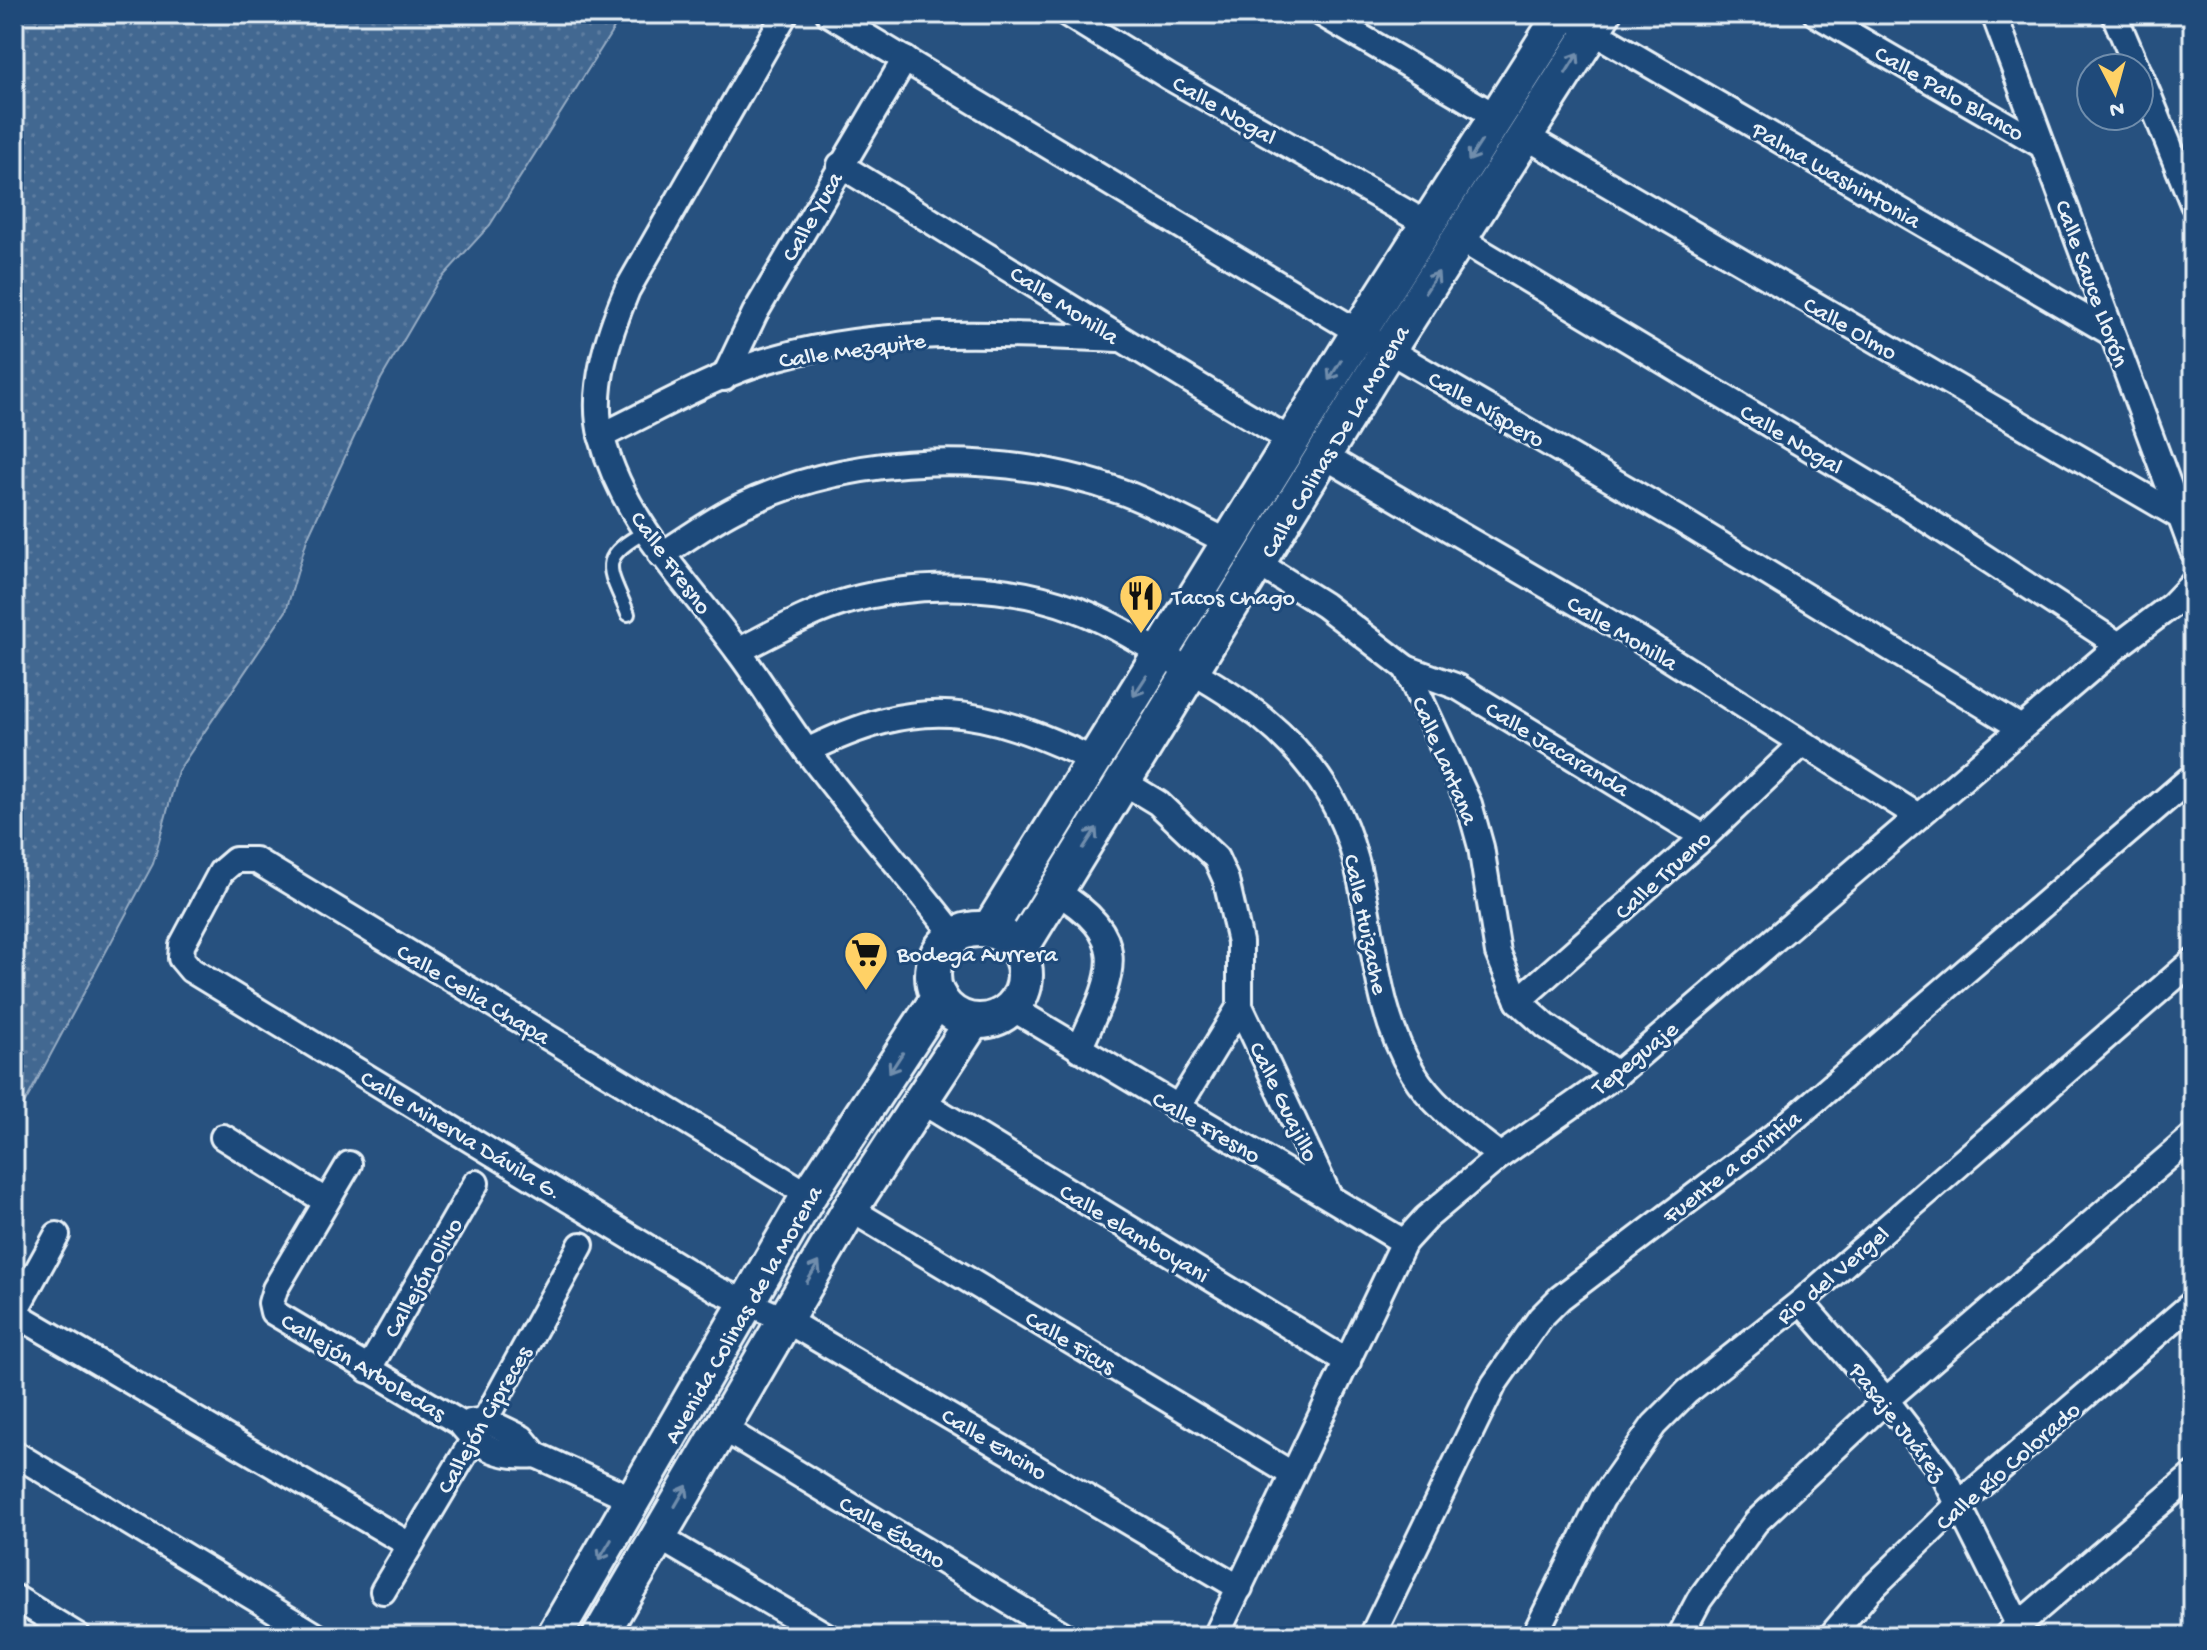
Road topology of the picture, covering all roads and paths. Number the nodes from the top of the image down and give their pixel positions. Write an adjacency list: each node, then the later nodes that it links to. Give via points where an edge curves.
1 (785, 14): 25 (street, Calle Fresno, via 627,290 603,365)
2 (829, 14): 10 (street, Calle Níspero)
3 (1067, 14): 18 (street, Calle Nogal)
4 (1322, 14): 12 (street)
5 (1816, 14): 14 (street, Calle Palo Blanco)
6 (1994, 14): 14 (street, Calle Sauce Llorón)
7 (2114, 14): 9 (street)
8 (1580, 18): 12 (street, Calle Colinas De La Morena); 13 (street, Calle Colinas De La Morena, one-way to 8); 21 (street, Palma washintonia)
9 (2130, 52)
10 (905, 59): 15 (street, Calle Yuca); 20 (street, Calle Níspero)
11 (2155, 104): 16 (street)
12 (1497, 117): 18 (street, Calle Colinas De La Morena, one-way to 18)
13 (1525, 136): 19 (street, Calle Colinas De La Morena); 28 (street, Calle Olmo)
14 (2043, 146): 21 (street, Calle Sauce Llorón)
15 (840, 165): 22 (street, Calle Monilla); 24 (street, Calle Yuca)
16 (2187, 168): 17 (street)
17 (2193, 204)
18 (1427, 224): 20 (street, Calle Colinas De La Morena)
19 (1460, 239): 23 (street, Calle Colinas De La Morena, one-way to 19); 36 (street, Calle Nogal, via 1906,506)
20 (1359, 332): 23 (street, Calle Níspero); 26 (street, Calle Colinas De La Morena, one-way to 26)
21 (2111, 333): 28 (street, Calle Sauce Llorón)
22 (1118, 339): 24 (street, Calle Mezquite, via 895,338 778,357); 26 (street, Calle Monilla)
23 (1388, 350): 27 (street, Calle Colinas De La Morena); 41 (street, Calle Níspero, via 1679,519)
24 (724, 378): 25 (street, Calle Mezquite)
25 (601, 436): 29 (street, Calle Fresno)
26 (1292, 441): 30 (street, Calle Colinas De La Morena)
27 (1324, 456): 33 (street, Calle Colinas De La Morena); 42 (street, Calle Monilla, via 1637,638)
28 (2179, 516): 31 (street, Calle Sauce Llorón)
29 (645, 532): 32 (street, Calle Fresno); 35 (lane, via 612,555 614,580)
30 (1230, 543): 32 (street, via 1098,485 1011,467 953,462 889,466 778,492 739,507); 38 (street, Calle Colinas De La Morena)
31 (2193, 551)
32 (661, 555): 37 (street, Calle Fresno)
33 (1259, 564): 39 (street, Calle Lantana, via 1324,605); 40 (street, Calle Colinas De La Morena)
34 (2193, 583): 36 (street, Tepeguaje)
35 (628, 614)
36 (2119, 645): 41 (street, Tepeguaje)
37 (738, 651): 38 (street, Calle Huizache, via 849,601 945,588 991,590 1075,609); 43 (street, Calle Fresno)
38 (1161, 654): 40 (street, Calle Huizache); 44 (street, Calle Colinas De La Morena, one-way to 44)
39 (1406, 668): 48 (street, Calle Jacaranda, via 1458,687); 56 (street, Calle Lantana, via 1469,804 1498,953)
40 (1192, 671): 46 (street, Calle Colinas De La Morena); 66 (street, Calle Huizache, via 1265,718 1296,749 1330,797 1362,884 1392,1035 1441,1109)
41 (2021, 728): 47 (street, Tepeguaje)
42 (1802, 744): 47 (street, Calle Monilla); 48 (street, Calle Trueno)
43 (807, 751): 44 (street, via 871,723 954,714 1031,731); 51 (street, Calle Fresno)
44 (1092, 759): 50 (street, Calle Colinas De La Morena)
45 (2193, 776): 103 (street, Fuente a corintia, via 1776,1134 1540,1318 1494,1384)
46 (1125, 783): 49 (street, Calle Colinas De La Morena, one-way to 46); 57 (street, Calle Guajillo, via 1158,803 1216,858 1240,942)
47 (1918, 816): 61 (street, Tepeguaje)
48 (1704, 837): 56 (street, Calle Trueno)
49 (1055, 891): 52 (street, Calle Colinas De La Morena); 60 (street, via 1085,909 1105,933 1108,946 1107,988)
50 (989, 930): 51 (street); 52 (street)
51 (955, 936): 55 (street, via 944,945 933,970)
52 (1019, 951): 58 (street, via 1026,975)
53 (181, 958): 69 (street, Calle Celia Chapa, via 182,945 221,872 235,860 255,860); 76 (street, Calle Minerva Dávila G., via 191,970 716,1289)
54 (2193, 961): 77 (street, Rio del Vergel)
55 (939, 997): 59 (street, via 959,1017); 69 (street, Avenida Colinas de la Morena, one-way to 69)
56 (1518, 1001): 61 (street, Calle Lantana)
57 (1240, 1006): 63 (street, Calle Guajillo); 70 (street, Calle Guajillo)
58 (1012, 1008): 59 (street); 60 (street, Calle Fresno)
59 (973, 1021): 62 (street, Avenida Colinas de la Morena)
60 (1079, 1049): 63 (street, Calle Fresno)
61 (1617, 1074): 66 (street, Tepeguaje)
62 (921, 1101): 72 (street, Avenida Colinas de la Morena); 80 (street, Calle elamboyani)
63 (1177, 1109): 70 (street, Calle Fresno)
64 (2193, 1136): 82 (street)
65 (223, 1137): 71 (street)
66 (1500, 1156): 74 (street, Tepeguaje)
67 (349, 1164): 71 (street)
68 (476, 1183): 81 (street, Callejón Olivo)
69 (809, 1195): 76 (street, Avenida Colinas de la Morena)
70 (1329, 1196): 74 (street, Calle Fresno)
71 (324, 1200): 81 (street, Callejón Arboledas, via 275,1289 271,1308)
72 (850, 1209): 79 (street, Avenida Colinas de la Morena, one-way to 72); 86 (street, Calle Ficus)
73 (57, 1235): 91 (street, via 14,1313)
74 (1404, 1242): 80 (street, Tepeguaje)
75 (581, 1245): 84 (street, Callejón Cipreces)
76 (748, 1302): 79 (street, Calle Encino); 88 (street, Avenida Colinas de la Morena)
77 (1801, 1302): 82 (street, Pasaje Juárez); 104 (street, Rio del Vergel, via 1687,1392 1636,1447 1596,1510)
78 (2193, 1303): 89 (street, Calle Río Colorado)
79 (784, 1319): 83 (street, Avenida Colinas de la Morena); 92 (street, Calle Encino)
80 (1348, 1362): 86 (street, Tepeguaje)
81 (368, 1370): 84 (street, Callejón Arboledas)
82 (1886, 1400): 89 (street, Pasaje Juárez); 105 (street, via 1756,1522 1699,1600)
83 (721, 1427): 90 (street, Avenida Colinas de la Morena, one-way to 83); 101 (street, Calle Ébano)
84 (473, 1428): 88 (street, Callejón Arboledas, via 522,1438 536,1455); 91 (street, Callejón Cipreces)
85 (14, 1453): 98 (street)
86 (1292, 1474): 92 (street, Tepeguaje)
87 (2193, 1475): 96 (street)
88 (635, 1500): 95 (street, Avenida Colinas de la Morena, one-way to 95)
89 (1960, 1503): 96 (street, Pasaje Juárez); 106 (street, Calle Río Colorado, via 1869,1591)
90 (657, 1536): 99 (street, Avenida Colinas de la Morena); 100 (street)
91 (408, 1544): 93 (street, Callejón Cipreces)
92 (1240, 1588): 102 (street, Tepeguaje)
93 (383, 1591)
94 (14, 1597): 97 (street)
95 (567, 1631)
96 (2016, 1632)
97 (78, 1636)
98 (317, 1636)
99 (600, 1636)
100 (827, 1636)
101 (1066, 1636)
102 (1216, 1636)
103 (1372, 1636)
104 (1534, 1636)
105 (1680, 1636)
106 (1831, 1636)

